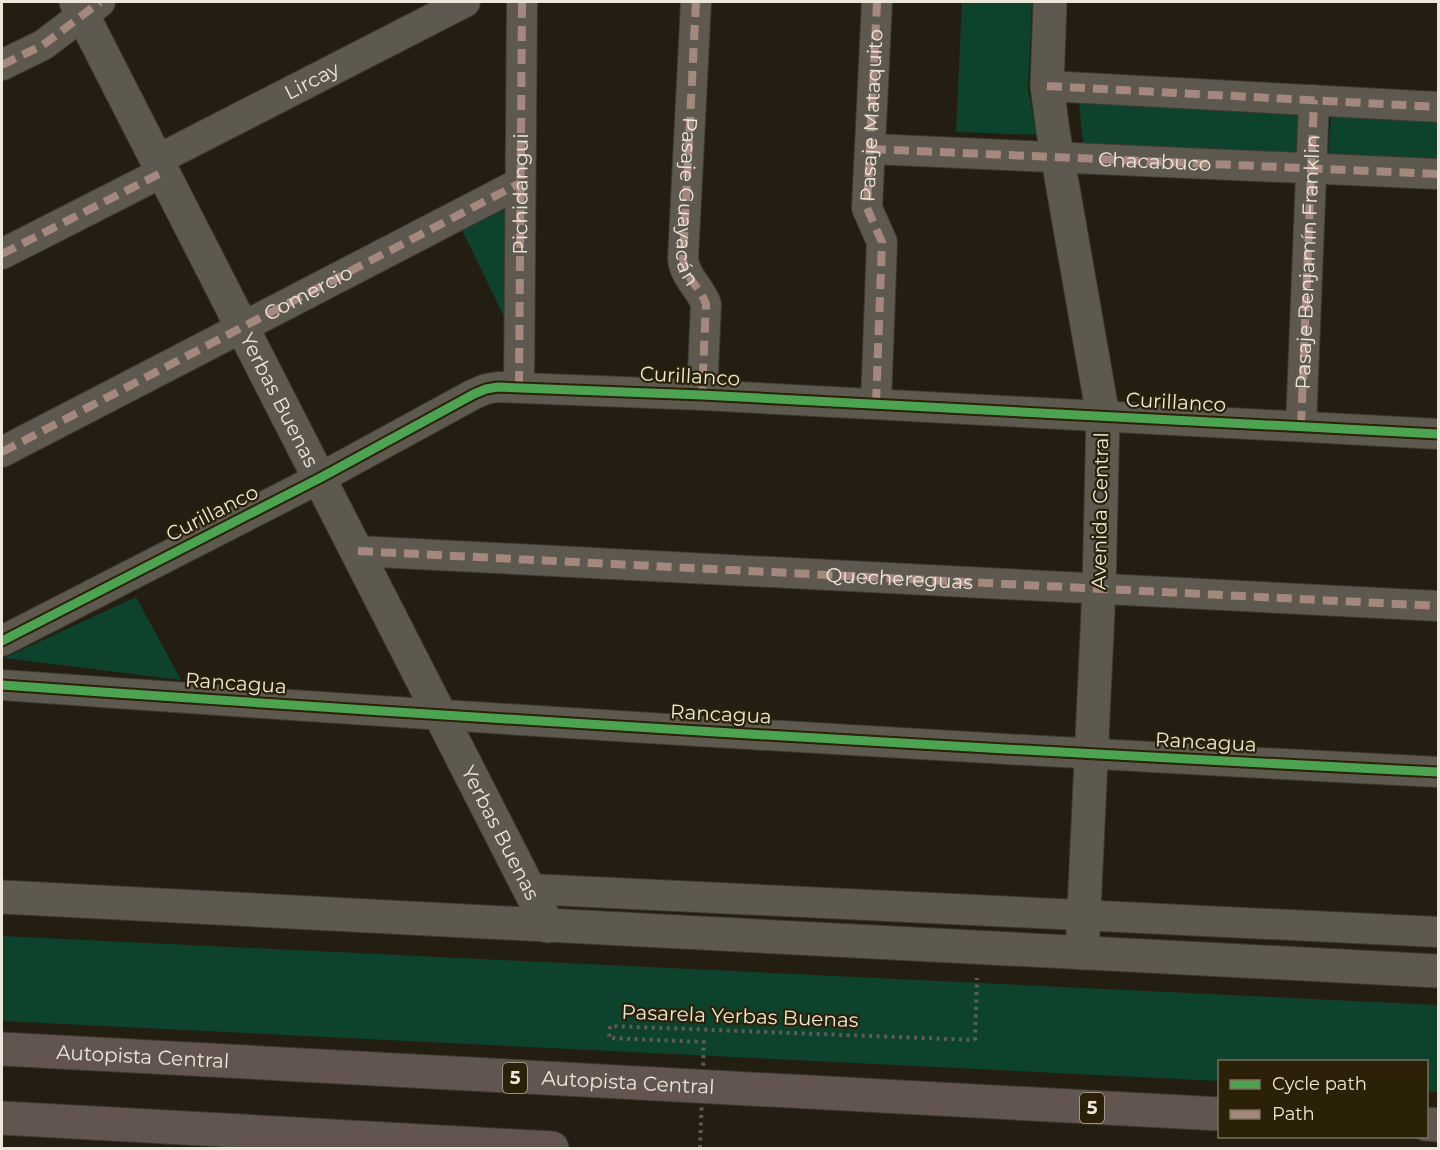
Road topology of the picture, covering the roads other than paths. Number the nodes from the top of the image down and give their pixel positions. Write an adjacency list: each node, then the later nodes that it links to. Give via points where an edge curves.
1 (465, 2): 13 (street, Lircay)
2 (522, 2): 16 (street, Pichidangui)
3 (696, 2): 20 (street, Pasaje Guayacán, via 683,260 685,272 706,304)
4 (877, 2): 11 (street, Pasaje Mataquito)
5 (1050, 2): 8 (street, Avenida Central)
6 (86, 6): 7 (street, via 43,45); 13 (street, Yerbas Buenas)
7 (2, 65)
8 (1047, 86): 9 (street); 12 (street, Avenida Central)
9 (1314, 100): 10 (street); 14 (street, Pasaje Benjamín Franklin)
10 (1438, 107)
11 (871, 149): 12 (street, Chacabuco); 21 (street, Pasaje Mataquito, via 867,208 882,242)
12 (1058, 157): 14 (street, Chacabuco); 22 (street, Avenida Central)
13 (160, 166): 17 (street, Lircay); 18 (street, Yerbas Buenas)
14 (1311, 168): 15 (street, Chacabuco); 23 (street, Pasaje Benjamín Franklin)
15 (1438, 174)
16 (520, 183): 18 (street, Comercio); 19 (street, Pichidangui)
17 (2, 254)
18 (243, 327): 25 (street, Comercio); 26 (street, Yerbas Buenas)
19 (519, 386): 20 (street, Curillanco); 26 (street, Curillanco, via 474,394)
20 (702, 395): 21 (street, Curillanco)
21 (876, 404): 22 (street, Curillanco)
22 (1102, 416): 23 (street, Curillanco); 28 (street, Avenida Central)
23 (1301, 426): 24 (street, Curillanco)
24 (1438, 434)
25 (2, 452)
26 (320, 478): 27 (street, Yerbas Buenas); 30 (street, Curillanco)
27 (358, 551): 28 (street, Quechereguas); 32 (street, Yerbas Buenas)
28 (1099, 589): 29 (street, Quechereguas); 33 (street, Avenida Central)
29 (1438, 606)
30 (2, 640)
31 (2, 685): 32 (street, Rancagua)
32 (443, 716): 33 (street, Rancagua); 35 (street, Yerbas Buenas)
33 (1091, 754): 34 (street, Rancagua); 37 (street, Avenida Central)
34 (1438, 772)
35 (530, 889): 37 (street); 38 (street, Yerbas Buenas)
36 (2, 897): 38 (street)
37 (1083, 916): 39 (street); 40 (street, Avenida Central)
38 (548, 926): 40 (street)
39 (1438, 932)
40 (1082, 953): 41 (street)
41 (1438, 971)
42 (2, 1049): 43 (highway, Autopista Central / 5)
43 (1218, 1114)
44 (2, 1118): 45 (highway)
45 (552, 1149)

